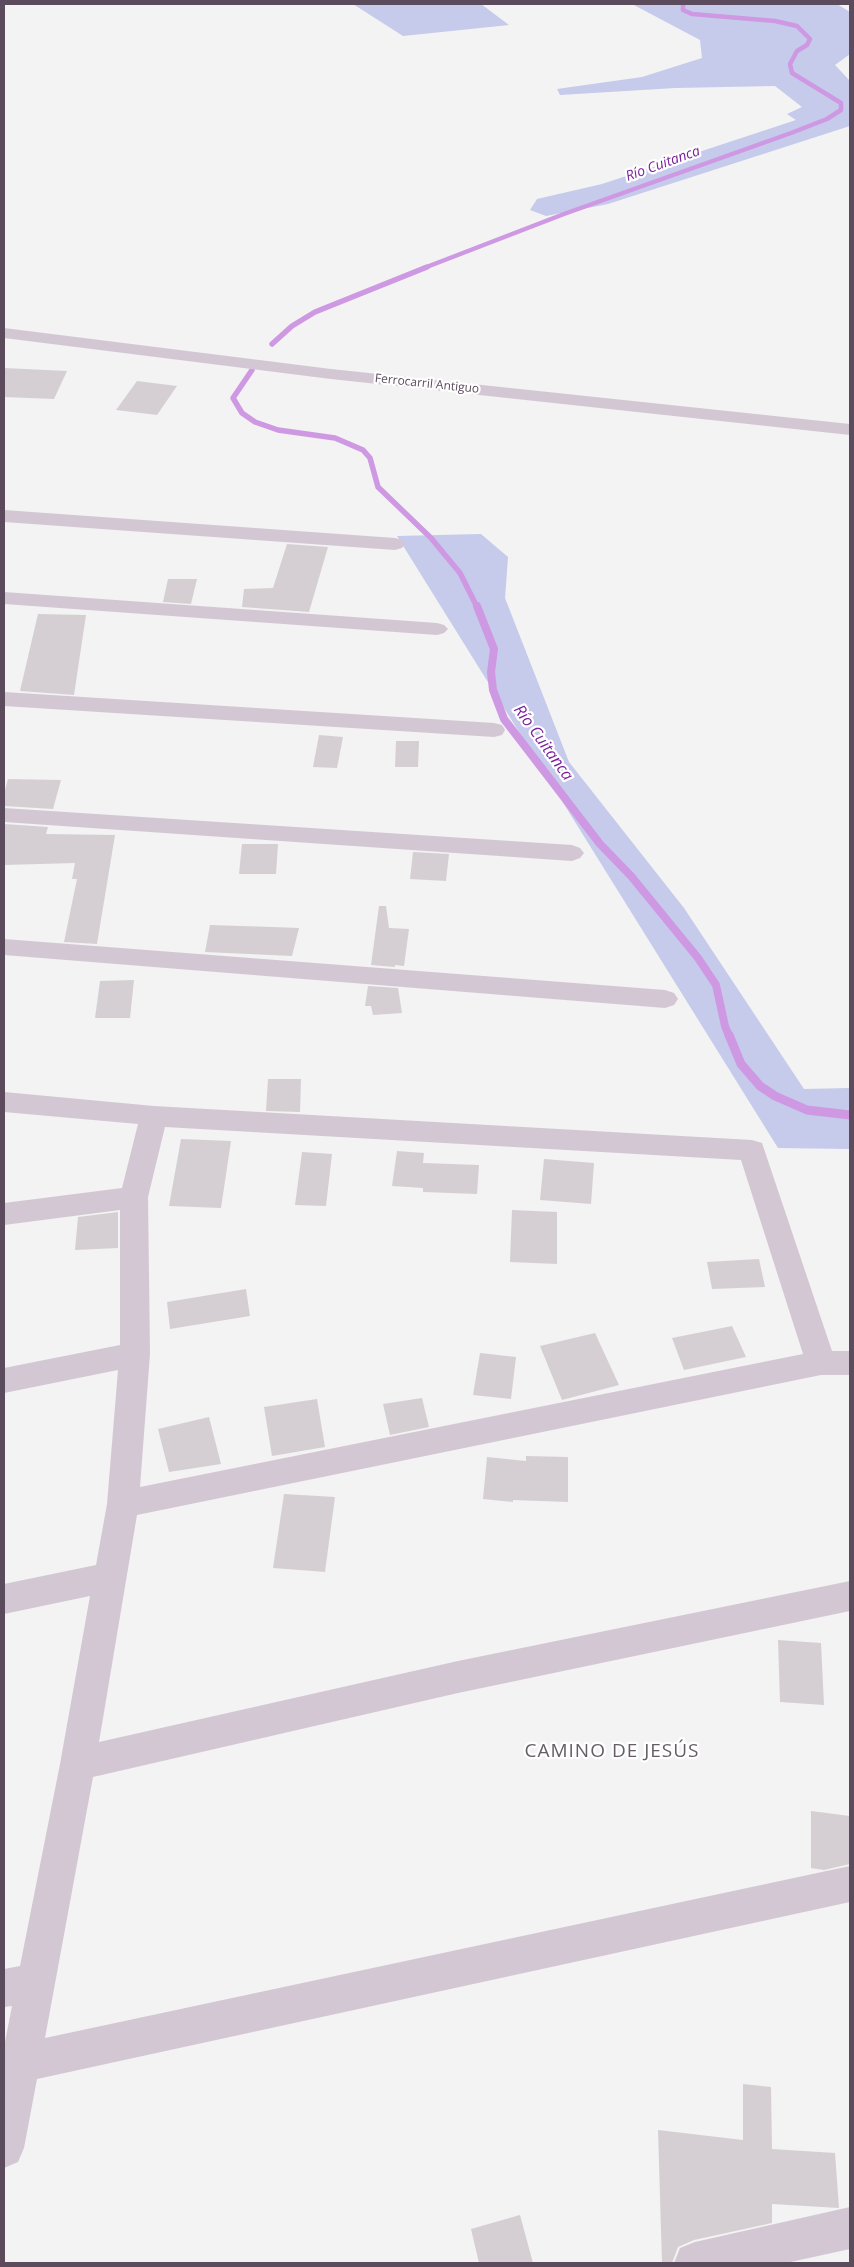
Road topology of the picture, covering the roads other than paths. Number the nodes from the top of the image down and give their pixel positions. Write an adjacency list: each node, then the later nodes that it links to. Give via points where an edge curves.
1 (4, 333): 2 (street, Ferrocarril Antiguo, via 331,374)
2 (850, 430)
3 (4, 516): 4 (street)
4 (395, 544)
5 (4, 598): 6 (street)
6 (437, 629)
7 (4, 699): 8 (street)
8 (494, 730)
9 (4, 816): 10 (street)
10 (572, 853)
11 (4, 947): 12 (street)
12 (665, 999)
13 (4, 1102): 14 (street)
14 (154, 1116): 15 (street); 18 (street, via 752,1150)
15 (134, 1197): 16 (street); 17 (street)
16 (4, 1214)
17 (135, 1354): 19 (street); 20 (street)
18 (836, 1363): 20 (street)
19 (4, 1380)
20 (123, 1504): 21 (street)
21 (111, 1577): 23 (street); 24 (street)
22 (850, 1596): 24 (street, via 458,1677)
23 (4, 1600)
24 (78, 1764): 26 (street)
25 (850, 1884): 27 (street)
26 (20, 1985): 27 (street)
27 (19, 2064): 28 (street)
28 (4, 2148)
29 (850, 2228): 30 (street)
30 (695, 2263)

